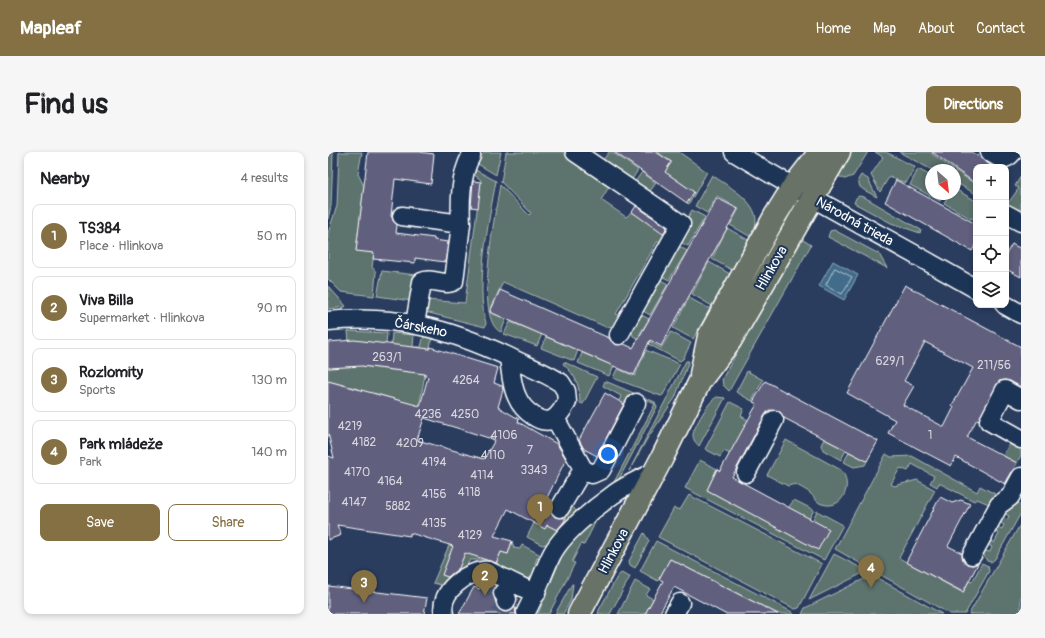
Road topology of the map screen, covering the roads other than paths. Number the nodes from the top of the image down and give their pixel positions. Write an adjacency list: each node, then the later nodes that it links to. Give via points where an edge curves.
1 (576, 152): 19 (street, via 681,224)
2 (734, 152): 8 (street, Národná trieda)
3 (820, 152): 8 (main road, Hlinkova)
4 (839, 152): 9 (main road, Hlinkova)
5 (990, 152): 6 (street, via 999,159 1004,159)
6 (1013, 152)
7 (470, 153): 13 (street, via 460,204)
8 (793, 188): 9 (street, Národná trieda); 21 (main road, Hlinkova, via 775,216 710,336)
9 (813, 198): 14 (street, Národná trieda); 21 (main road, Hlinkova, via 730,341)
10 (402, 216): 13 (street)
11 (1009, 216): 12 (street)
12 (1021, 222)
13 (461, 224): 18 (street, via 454,281 422,282)
14 (973, 287)
15 (1009, 307): 16 (street)
16 (1021, 314)
17 (328, 321): 18 (street, Čárskeho, via 369,320)
18 (414, 324): 20 (street, Čárskeho, via 464,337)
19 (619, 335)
20 (509, 358): 24 (street, via 514,388 522,405 534,417 548,421); 24 (street, Čárskeho, via 561,383 566,391 567,402)
21 (700, 381): 28 (main road, Hlinkova)
22 (1021, 399): 26 (street, via 1005,390 989,421)
23 (636, 403): 27 (street, via 601,470 592,474)
24 (556, 418): 27 (street)
25 (774, 420): 29 (street)
26 (1021, 440)
27 (583, 469): 31 (street)
28 (654, 472): 33 (street, via 614,494 578,524 551,555); 36 (main road, Hlinkova)
29 (746, 473)
30 (1021, 478): 32 (street, via 1010,497 999,505)
31 (560, 508)
32 (972, 555)
33 (530, 591): 34 (street); 35 (street, via 489,571 483,571 477,579 446,593 442,605)
34 (513, 604)
35 (444, 614)
36 (579, 614)

